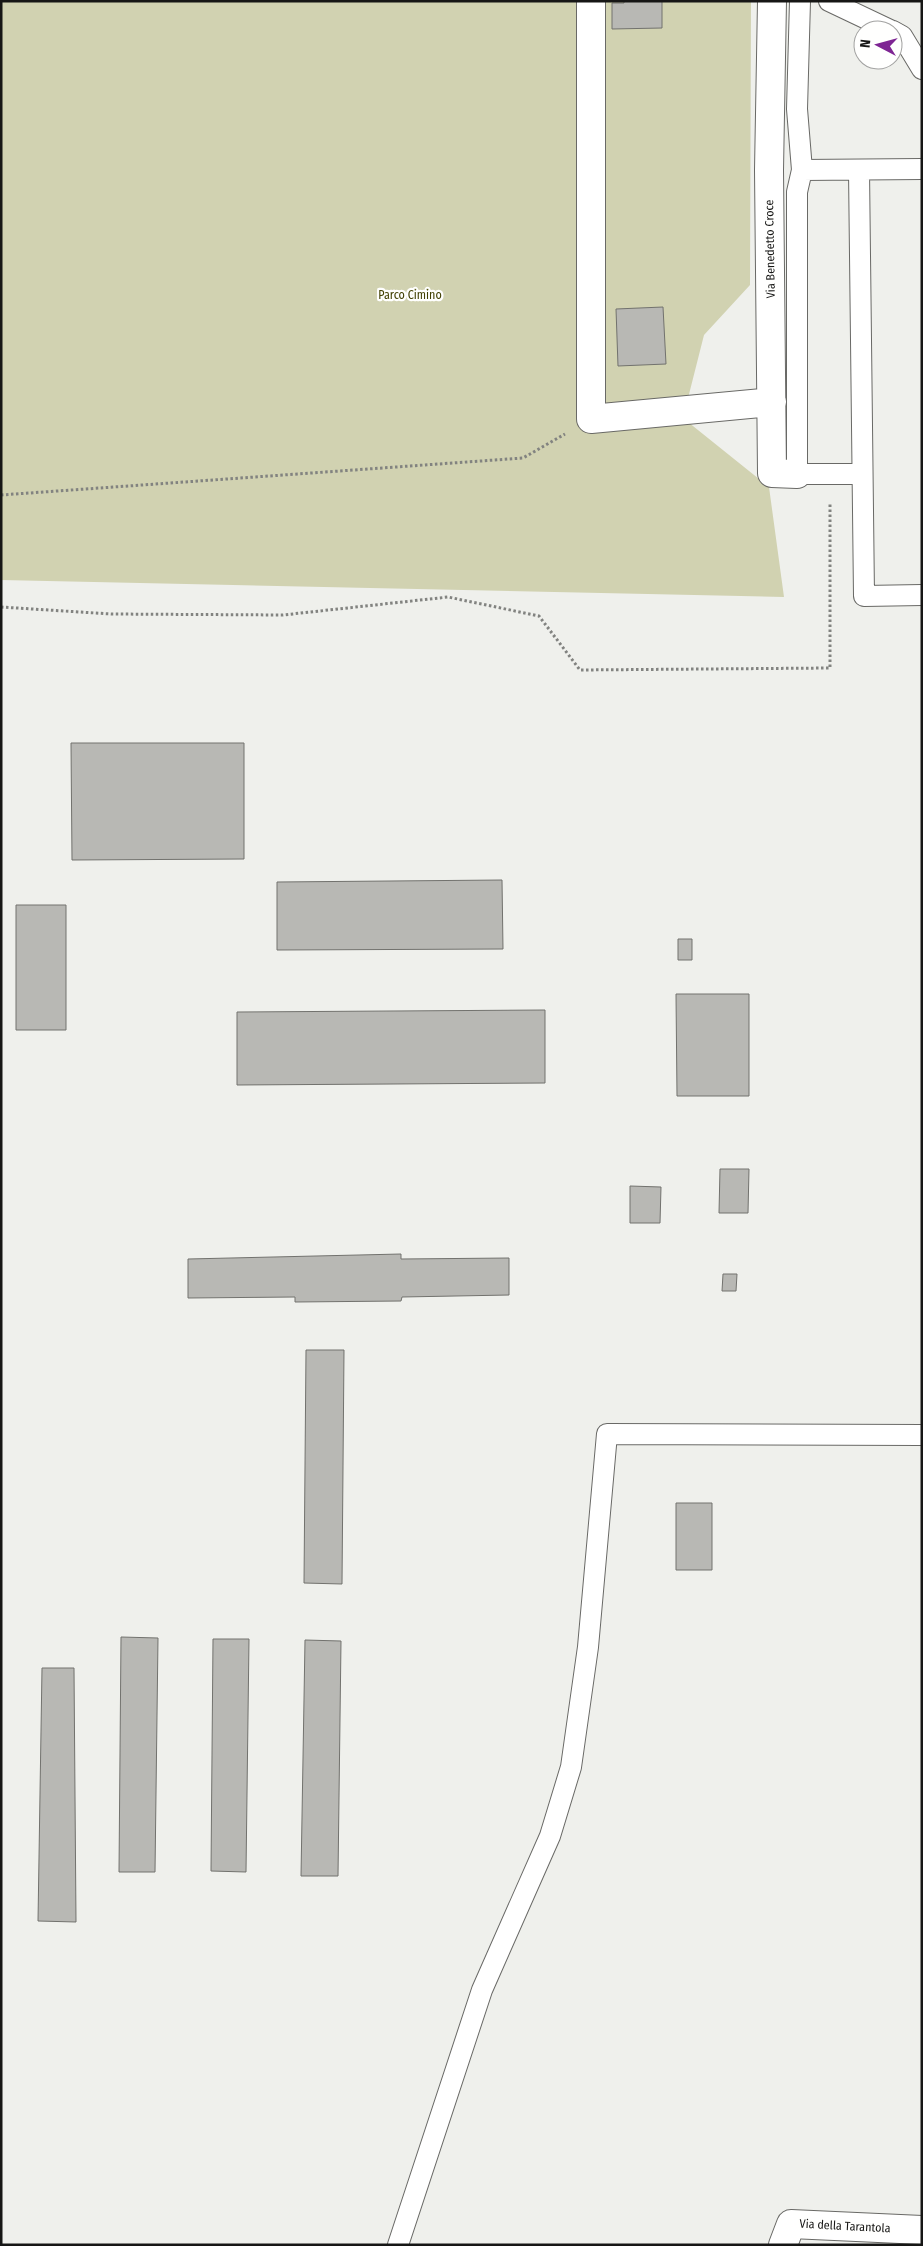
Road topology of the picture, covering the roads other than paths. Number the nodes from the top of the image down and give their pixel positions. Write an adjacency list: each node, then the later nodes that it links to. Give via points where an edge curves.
1 (591, 1): 11 (street, via 591,419)
2 (772, 1): 11 (street, Via Benedetto Croce, via 769,170)
3 (800, 1): 9 (lane, via 797,109)
4 (829, 1): 5 (lane)
5 (869, 20)
6 (903, 38): 7 (lane)
7 (922, 69)
8 (922, 169): 10 (lane)
9 (802, 170): 10 (lane); 12 (lane, via 797,192)
10 (859, 170): 13 (lane)
11 (772, 402): 12 (street, Via Benedetto Croce, via 772,473)
12 (797, 474): 13 (lane)
13 (862, 474): 14 (lane, via 864,596)
14 (922, 595)
15 (922, 1435): 17 (lane, via 607,1434 588,1648 571,1766 550,1836 482,1990)
16 (922, 2230): 18 (street, Via della Tarantola, via 790,2224)
17 (398, 2245)
18 (783, 2245)

